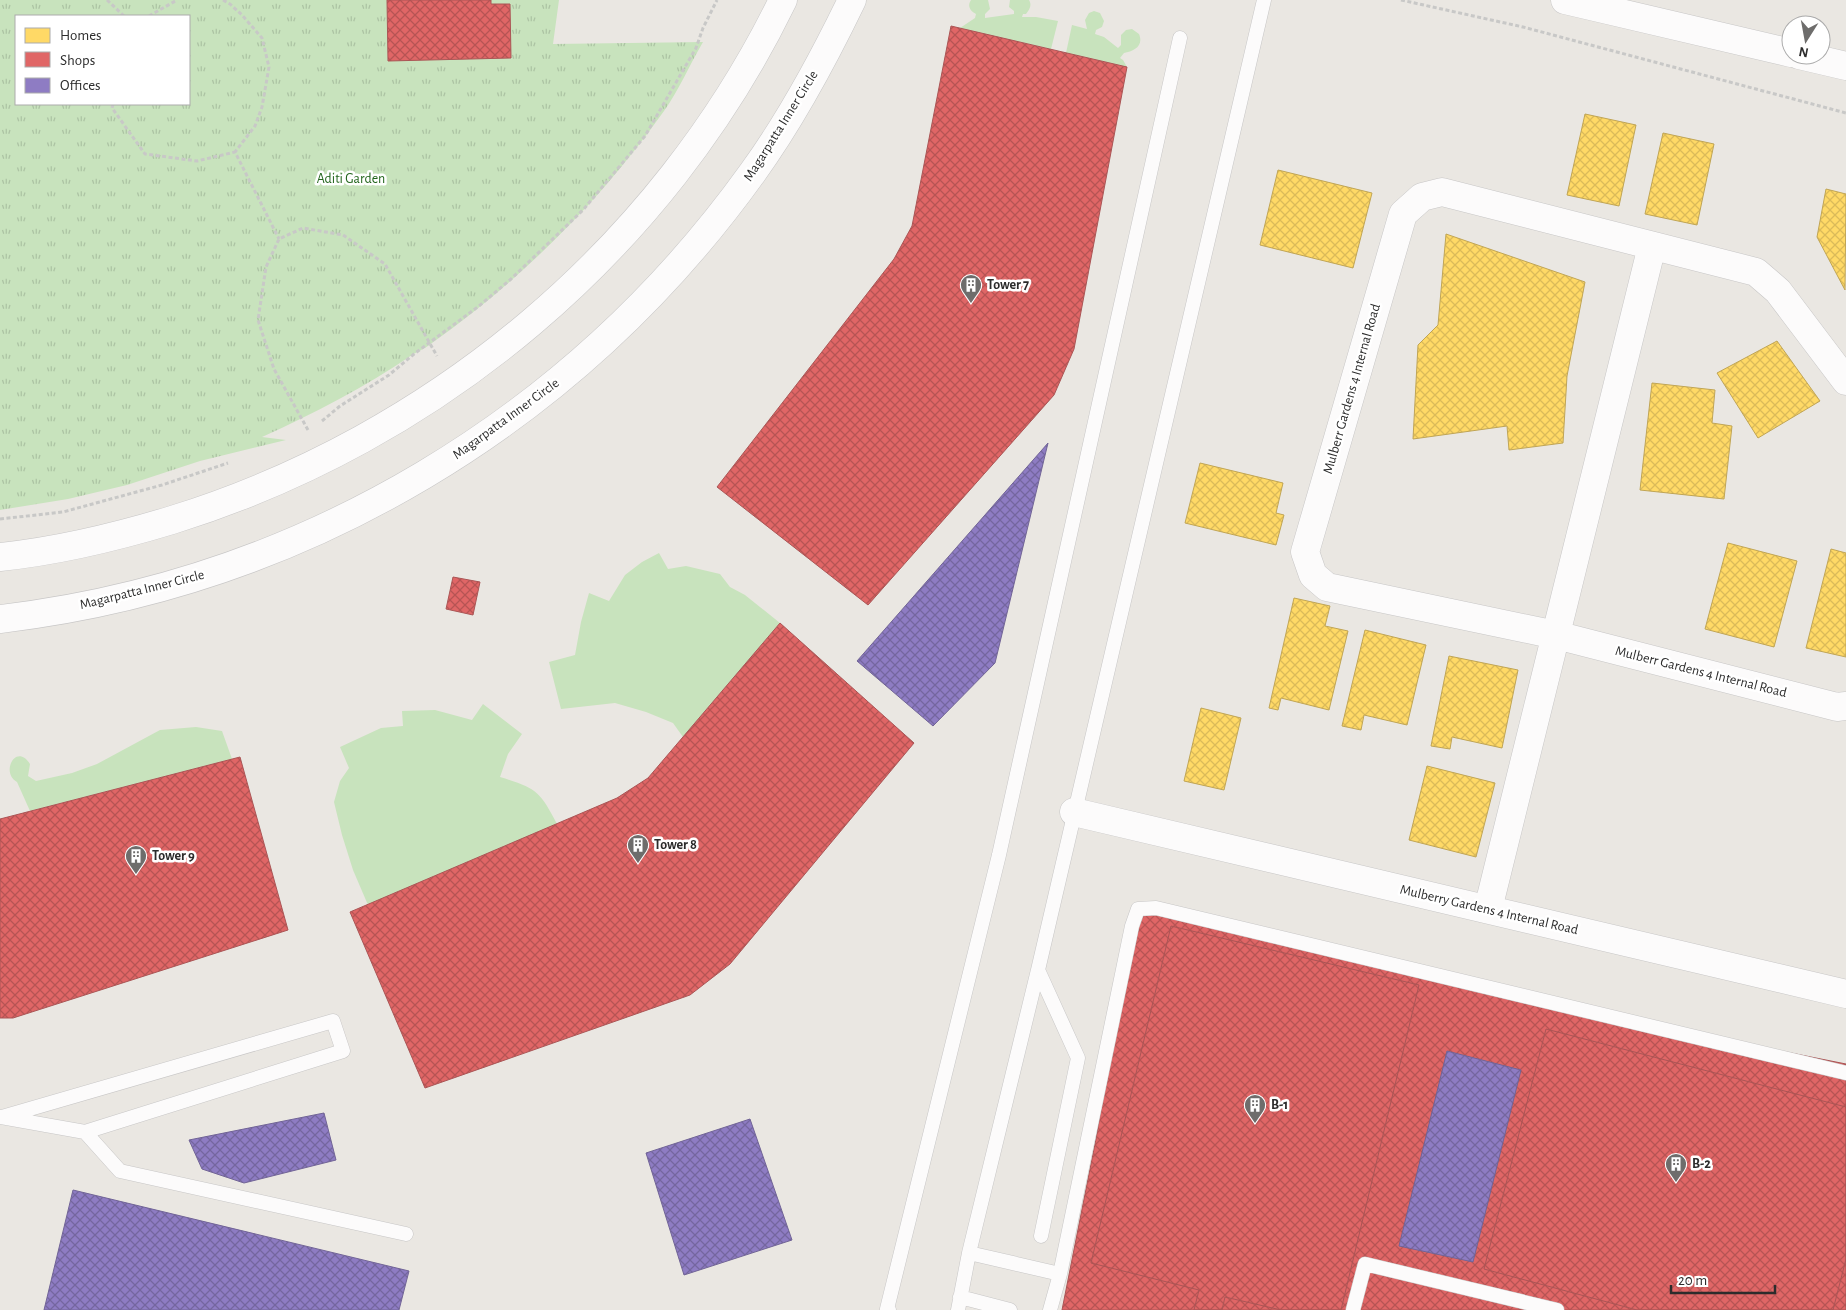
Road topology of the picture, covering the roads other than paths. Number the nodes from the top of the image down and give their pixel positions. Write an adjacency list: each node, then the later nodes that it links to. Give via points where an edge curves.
1 (783, 0): 11 (street, via 738,83 703,136 624,235 532,323 430,400 324,459 201,511 140,530)
2 (852, 0): 12 (street, Magarpatta Inner Circle, via 791,115 754,172 713,225 622,325 519,412 406,486 346,518 284,545 156,589 90,604)
3 (1264, 0): 15 (lane)
4 (1566, 0): 6 (street)
5 (1180, 38): 27 (lane, via 1001,845 887,1310)
6 (1781, 51)
7 (1831, 62): 8 (street)
8 (1846, 66)
9 (1652, 246): 10 (street, Mulberr Gardens 4 Internal Road, via 1756,272 1778,291); 13 (street); 13 (street, Mulberr Gardens 4 Internal Road, via 1442,192 1422,197 1403,214 1304,552 1314,575 1327,587)
10 (1846, 381)
11 (0, 557)
12 (0, 618)
13 (1556, 635): 14 (street, Mulberr Gardens 4 Internal Road, via 1837,707); 16 (street)
14 (1846, 706)
15 (1074, 812): 16 (street, Mulberry Gardens 4 Internal Road); 17 (lane)
16 (1488, 909): 18 (street, Mulberry Gardens 4 Internal Road)
17 (1038, 970): 23 (lane, via 1078,1058); 24 (lane)
18 (1846, 994)
19 (1846, 1073): 25 (lane, via 1156,908 1138,909)
20 (1, 1117): 21 (lane); 21 (lane, via 333,1021 343,1051)
21 (85, 1132): 22 (lane, via 120,1172)
22 (406, 1234)
23 (1041, 1236)
24 (969, 1253): 25 (lane); 26 (lane)
25 (1060, 1274): 29 (lane)
26 (959, 1304): 28 (lane)
27 (890, 1310)
28 (1010, 1310)
29 (1050, 1310)
30 (1353, 1310): 31 (lane, via 1364,1264)
31 (1557, 1310)

